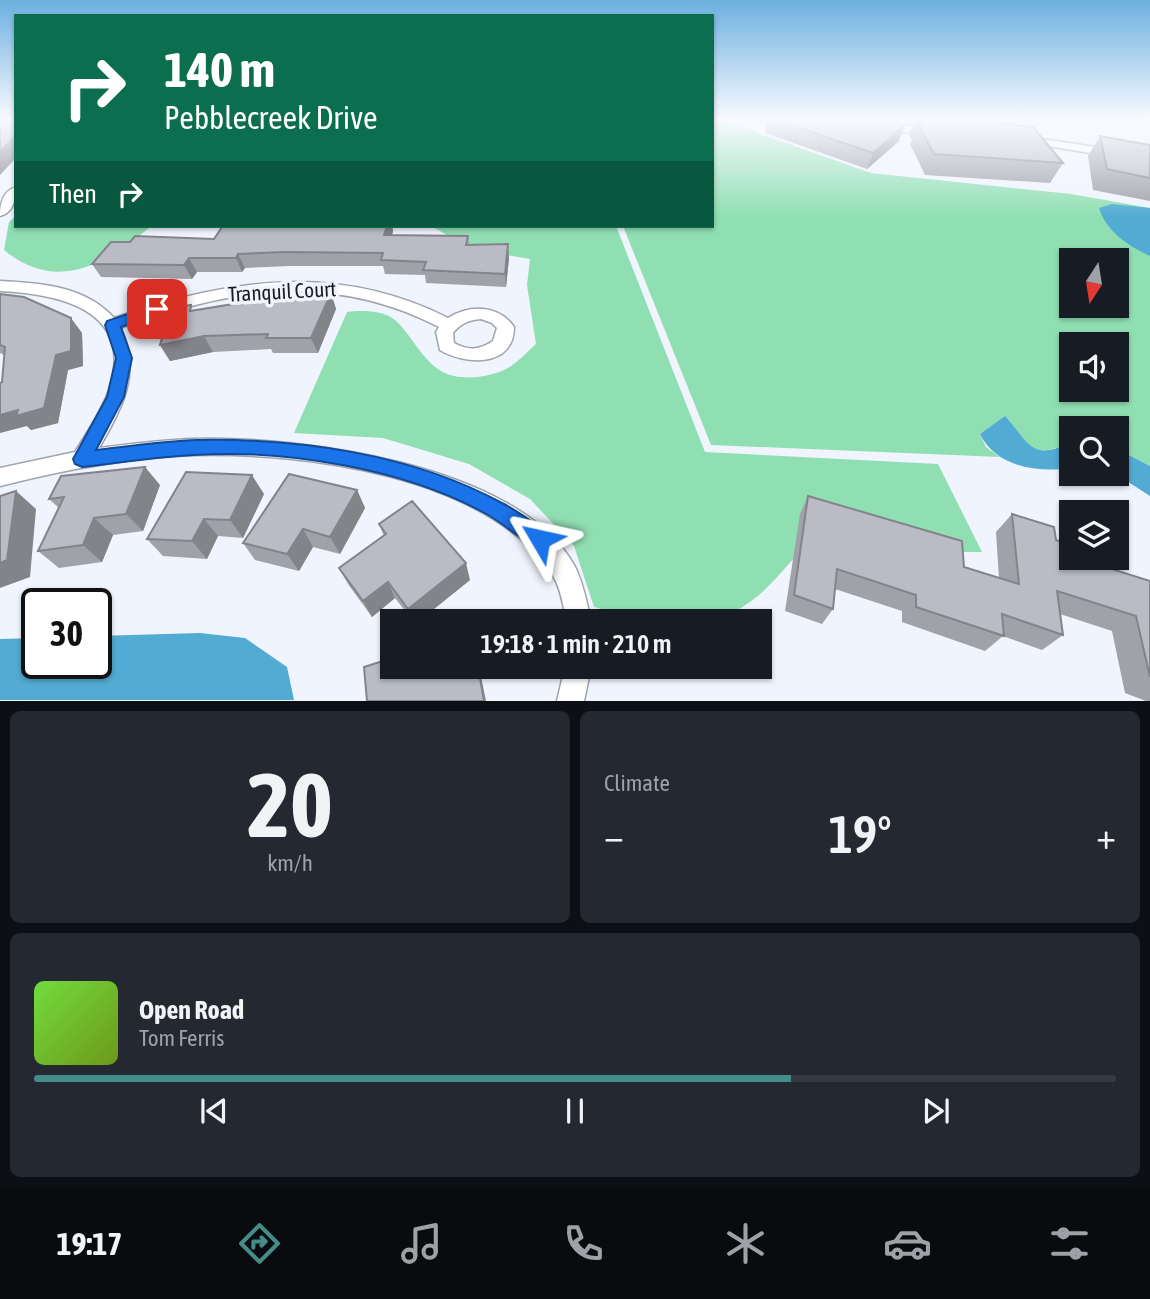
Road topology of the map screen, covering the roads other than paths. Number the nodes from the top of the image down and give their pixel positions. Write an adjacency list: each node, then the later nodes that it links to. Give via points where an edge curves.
1 (1101, 152): 2 (street)
2 (1150, 159)
3 (14, 194): 4 (street)
4 (0, 212)
5 (0, 286): 6 (street, via 66,293 98,309)
6 (112, 325): 7 (street, Tranquil Court, via 171,304 208,297 326,287 382,296); 8 (street, via 124,358 116,397)
7 (449, 325)
8 (82, 459): 9 (street); 10 (street, via 195,447 273,449 324,454 421,478 495,509 540,539 559,560)
9 (0, 477)
10 (577, 609)
11 (575, 679): 12 (street)
12 (570, 701)

